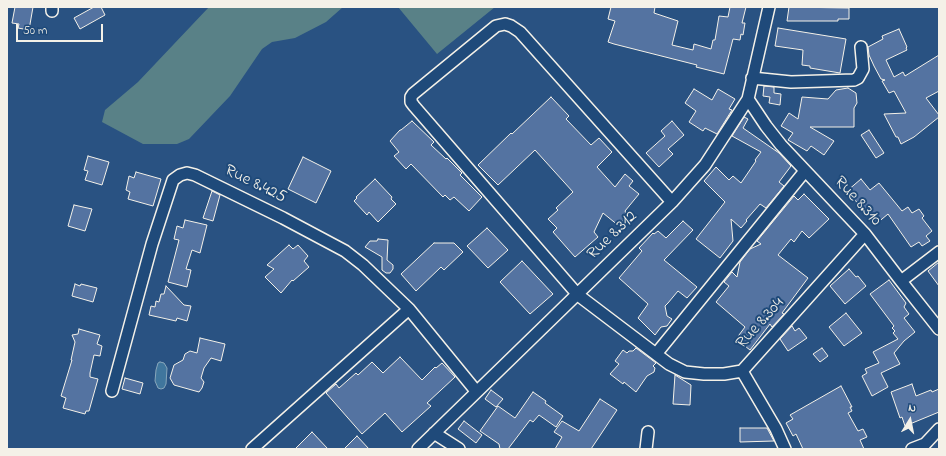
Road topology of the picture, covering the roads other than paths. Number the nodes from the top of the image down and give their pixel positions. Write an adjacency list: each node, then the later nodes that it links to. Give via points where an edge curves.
1 (768, 7): 3 (street, Rue 8.312)
2 (861, 47): 3 (street, via 863,69 854,80 791,82)
3 (752, 78): 4 (street, Rue 8.312)
4 (748, 99): 5 (street, Rue 8.310, via 773,136); 6 (street, Rue 8.312, via 705,165)
5 (805, 171): 7 (street, Rue 8.310); 13 (street)
6 (672, 202): 10 (street, Rue 8.312); 10 (street, via 520,32 511,26 496,26 412,94 411,102 414,106)
7 (865, 234): 9 (street, Rue 8.310); 14 (street, Rue 8.304)
8 (939, 252): 9 (street)
9 (901, 281): 12 (street, Rue 8.310)
10 (578, 295): 13 (street); 16 (street, Rue 8.312)
11 (408, 309): 15 (street, Rue 8.425, via 363,264 345,251 283,218 187,173 174,180 152,244); 16 (street, Rue 8.425); 21 (street)
12 (939, 329)
13 (656, 354): 14 (street, via 685,372 724,374)
14 (742, 371): 25 (street, Rue 8.304)
15 (112, 390)
16 (476, 391): 19 (street, Rue 8.312)
17 (939, 429): 20 (street)
18 (648, 432): 24 (street)
19 (434, 433): 22 (street, Rue 8.312); 23 (street)
20 (926, 446): 26 (street)
21 (252, 449)
22 (418, 449)
23 (459, 449)
24 (646, 449)
25 (785, 449)
26 (912, 449)

